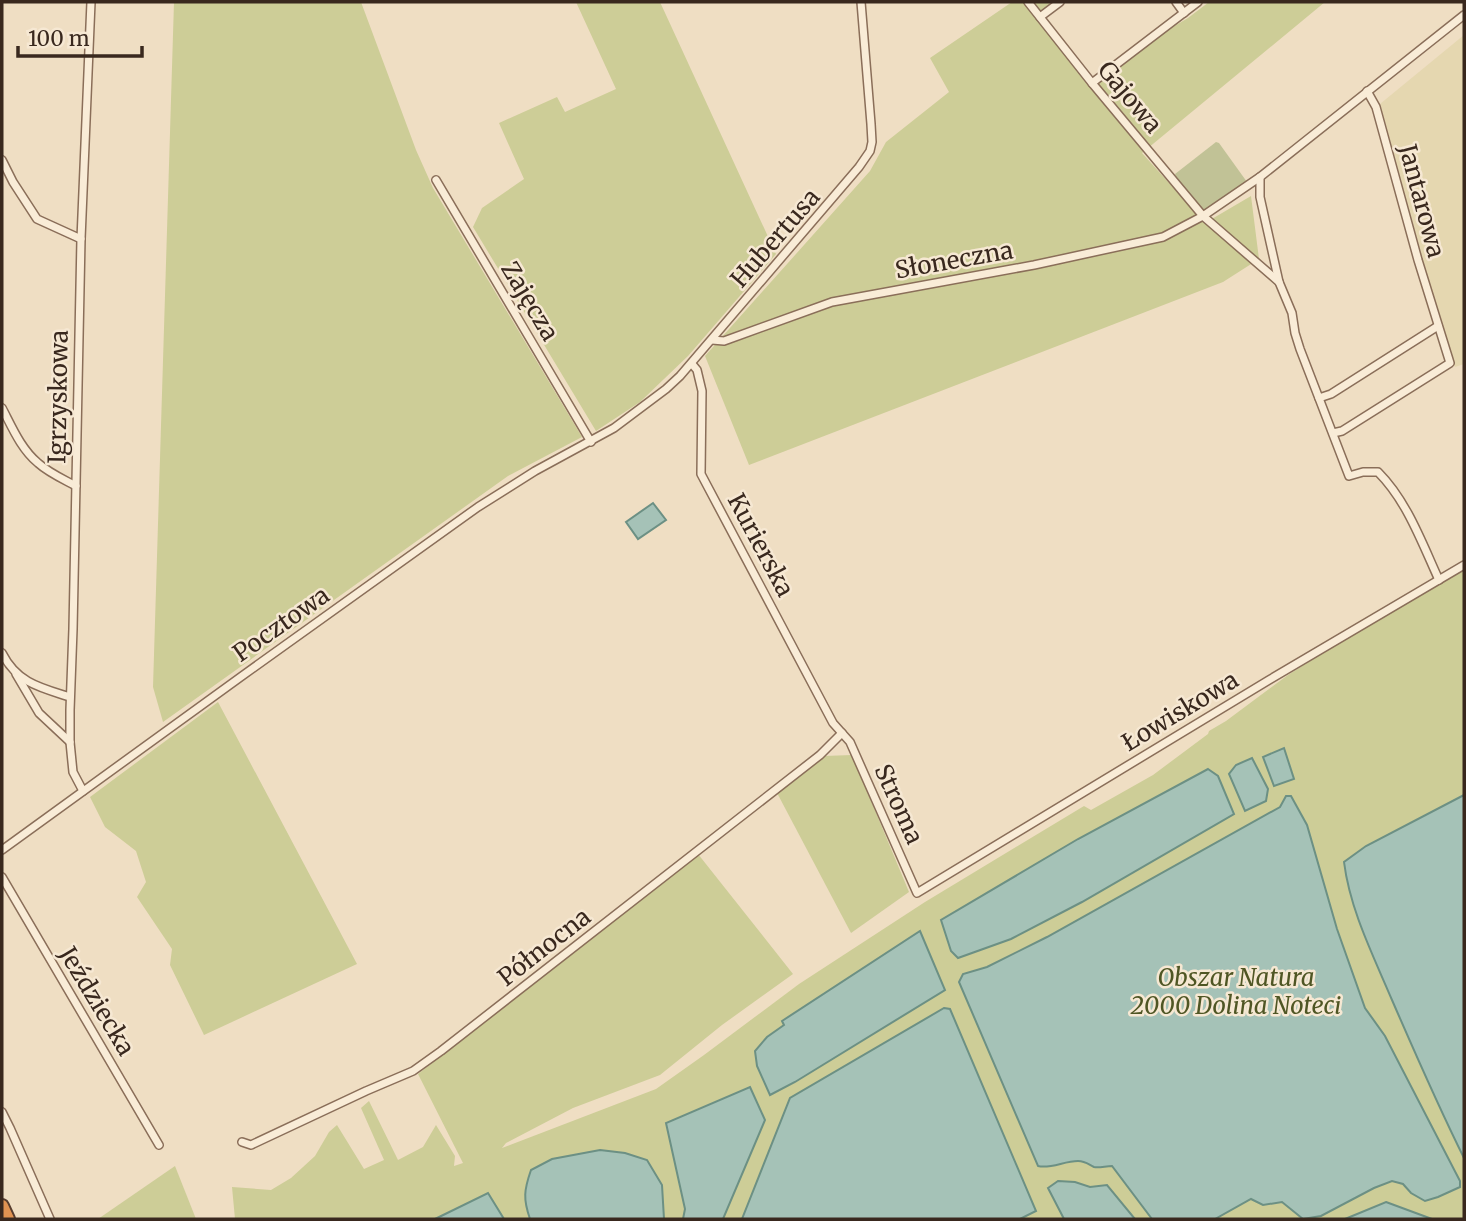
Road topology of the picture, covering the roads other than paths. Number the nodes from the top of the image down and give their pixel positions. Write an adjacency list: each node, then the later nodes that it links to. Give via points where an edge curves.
1 (91, 2): 18 (street, Igrzyskowa)
2 (861, 2): 21 (street, Hubertusa, via 870,151)
3 (1028, 2): 9 (street, Gajowa)
4 (1060, 2): 9 (street)
5 (1176, 2): 7 (street)
6 (1198, 2): 7 (street)
7 (1184, 13): 10 (street)
8 (1464, 15): 11 (street, Słoneczna)
9 (1040, 17): 10 (street, Gajowa)
10 (1092, 83): 17 (street, Gajowa)
11 (1367, 91): 14 (street, Słoneczna); 20 (street, Jantarowa, via 1376,107)
12 (2, 160): 13 (street)
13 (10, 177): 16 (street); 18 (street, via 37,219)
14 (1260, 177): 17 (street, Słoneczna); 19 (street, via 1260,197)
15 (436, 180): 26 (street, Zajęcza)
16 (2, 181)
17 (1203, 216): 19 (street); 21 (street, Słoneczna, via 1163,237 832,302 724,341)
18 (81, 239): 27 (street, Igrzyskowa)
19 (1279, 282): 23 (street)
20 (1438, 326): 23 (street); 25 (street, Jantarowa, via 1450,363)
21 (712, 340): 22 (street, Hubertusa)
22 (692, 364): 26 (street, Hubertusa, via 643,407); 33 (street, Kurierska, via 702,391 701,474)
23 (1319, 398): 25 (street)
24 (2, 408): 27 (street, via 37,463)
25 (1333, 433): 29 (street, via 1349,476 1378,472 1388,482)
26 (591, 442): 35 (street, Pocztowa, via 478,507)
27 (76, 486): 32 (street, Igrzyskowa)
28 (1464, 565): 29 (street, Łowiskowa)
29 (1439, 580): 38 (street, Łowiskowa)
30 (2, 653): 31 (street)
31 (16, 674): 32 (street, via 40,689); 34 (street, via 39,713)
32 (70, 697): 34 (street, Igrzyskowa)
33 (842, 733): 38 (street, Stroma); 40 (street, Północna, via 811,763 413,1071 251,1144)
34 (70, 742): 35 (street, Igrzyskowa, via 73,772)
35 (83, 790): 36 (street, Pocztowa)
36 (2, 850)
37 (2, 877): 41 (street, Jeździecka)
38 (917, 893)
39 (2, 1112): 44 (street)
40 (242, 1142)
41 (159, 1145)
42 (2, 1206): 43 (highway)
43 (8, 1219)
44 (50, 1219)

